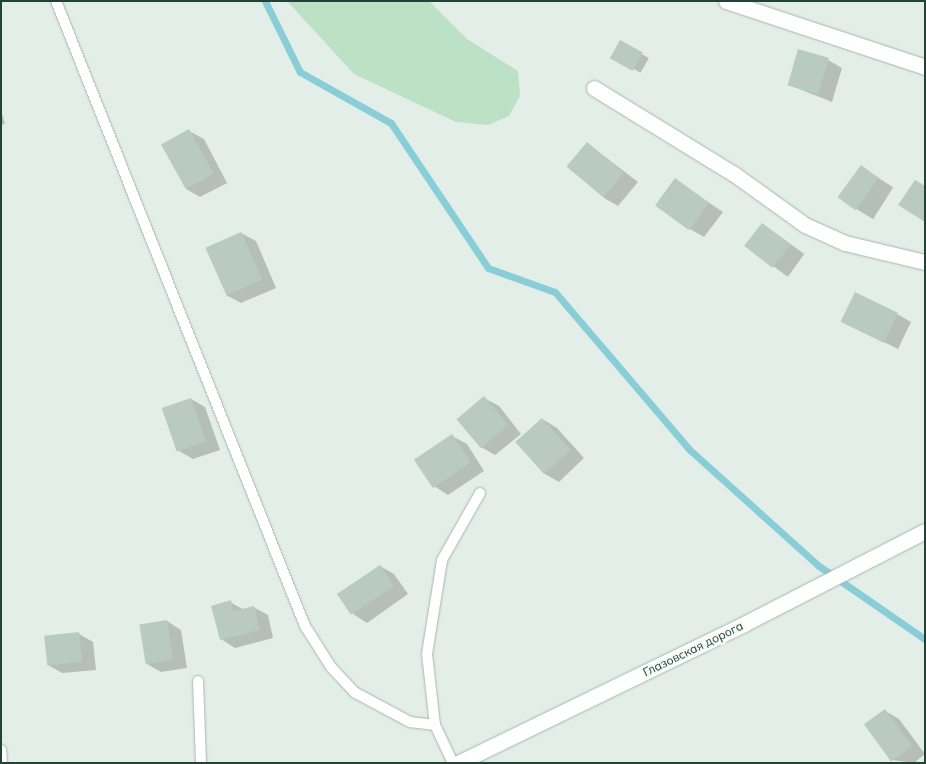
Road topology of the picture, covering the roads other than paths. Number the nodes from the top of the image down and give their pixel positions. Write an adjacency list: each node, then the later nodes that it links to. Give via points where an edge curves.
1 (56, 1): 9 (lane, via 305,626 331,667 354,692 410,722)
2 (726, 1): 3 (street)
3 (925, 67)
4 (594, 88): 5 (street, via 734,174 805,225 845,243)
5 (925, 262)
6 (480, 493): 9 (lane, via 442,560 427,654)
7 (925, 531): 14 (street, Глазовская дорога, via 744,624)
8 (198, 681): 12 (lane)
9 (435, 725): 13 (lane)
10 (1, 750): 11 (lane)
11 (2, 763)
12 (201, 763)
13 (453, 763)
14 (458, 763)

